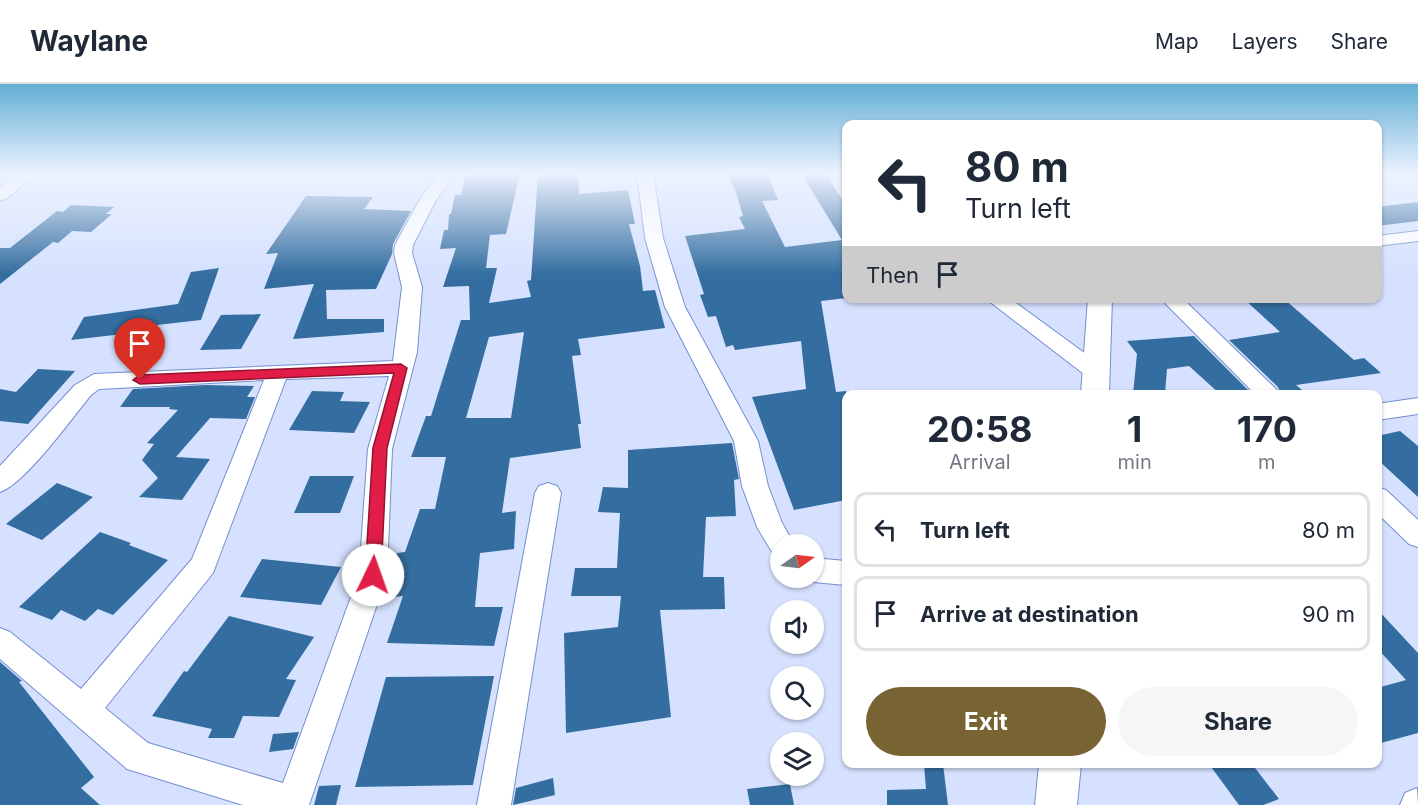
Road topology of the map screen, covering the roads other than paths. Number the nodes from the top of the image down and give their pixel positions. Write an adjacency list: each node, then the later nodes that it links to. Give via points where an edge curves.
1 (424, 207): 8 (street, via 404,245 412,287)
2 (650, 207): 17 (street, via 654,238 675,307 746,441 754,486)
3 (1418, 236): 4 (street)
4 (1382, 240)
5 (1001, 303): 10 (street)
6 (1100, 303): 10 (street)
7 (1175, 303): 11 (street)
8 (401, 368): 9 (street); 24 (street, via 380,448 373,575)
9 (278, 372): 14 (street, via 93,382); 22 (street, via 203,565)
10 (1096, 384)
11 (1264, 390)
12 (1418, 406): 13 (street)
13 (1382, 411)
14 (0, 482)
15 (548, 493): 25 (street)
16 (1382, 502): 18 (street)
17 (775, 534)
18 (1418, 536)
19 (824, 571): 20 (street)
20 (842, 573)
21 (0, 641): 22 (street)
22 (83, 711): 24 (street, via 139,757)
23 (1060, 768): 26 (street)
24 (293, 804)
25 (494, 805)
26 (1056, 805)

